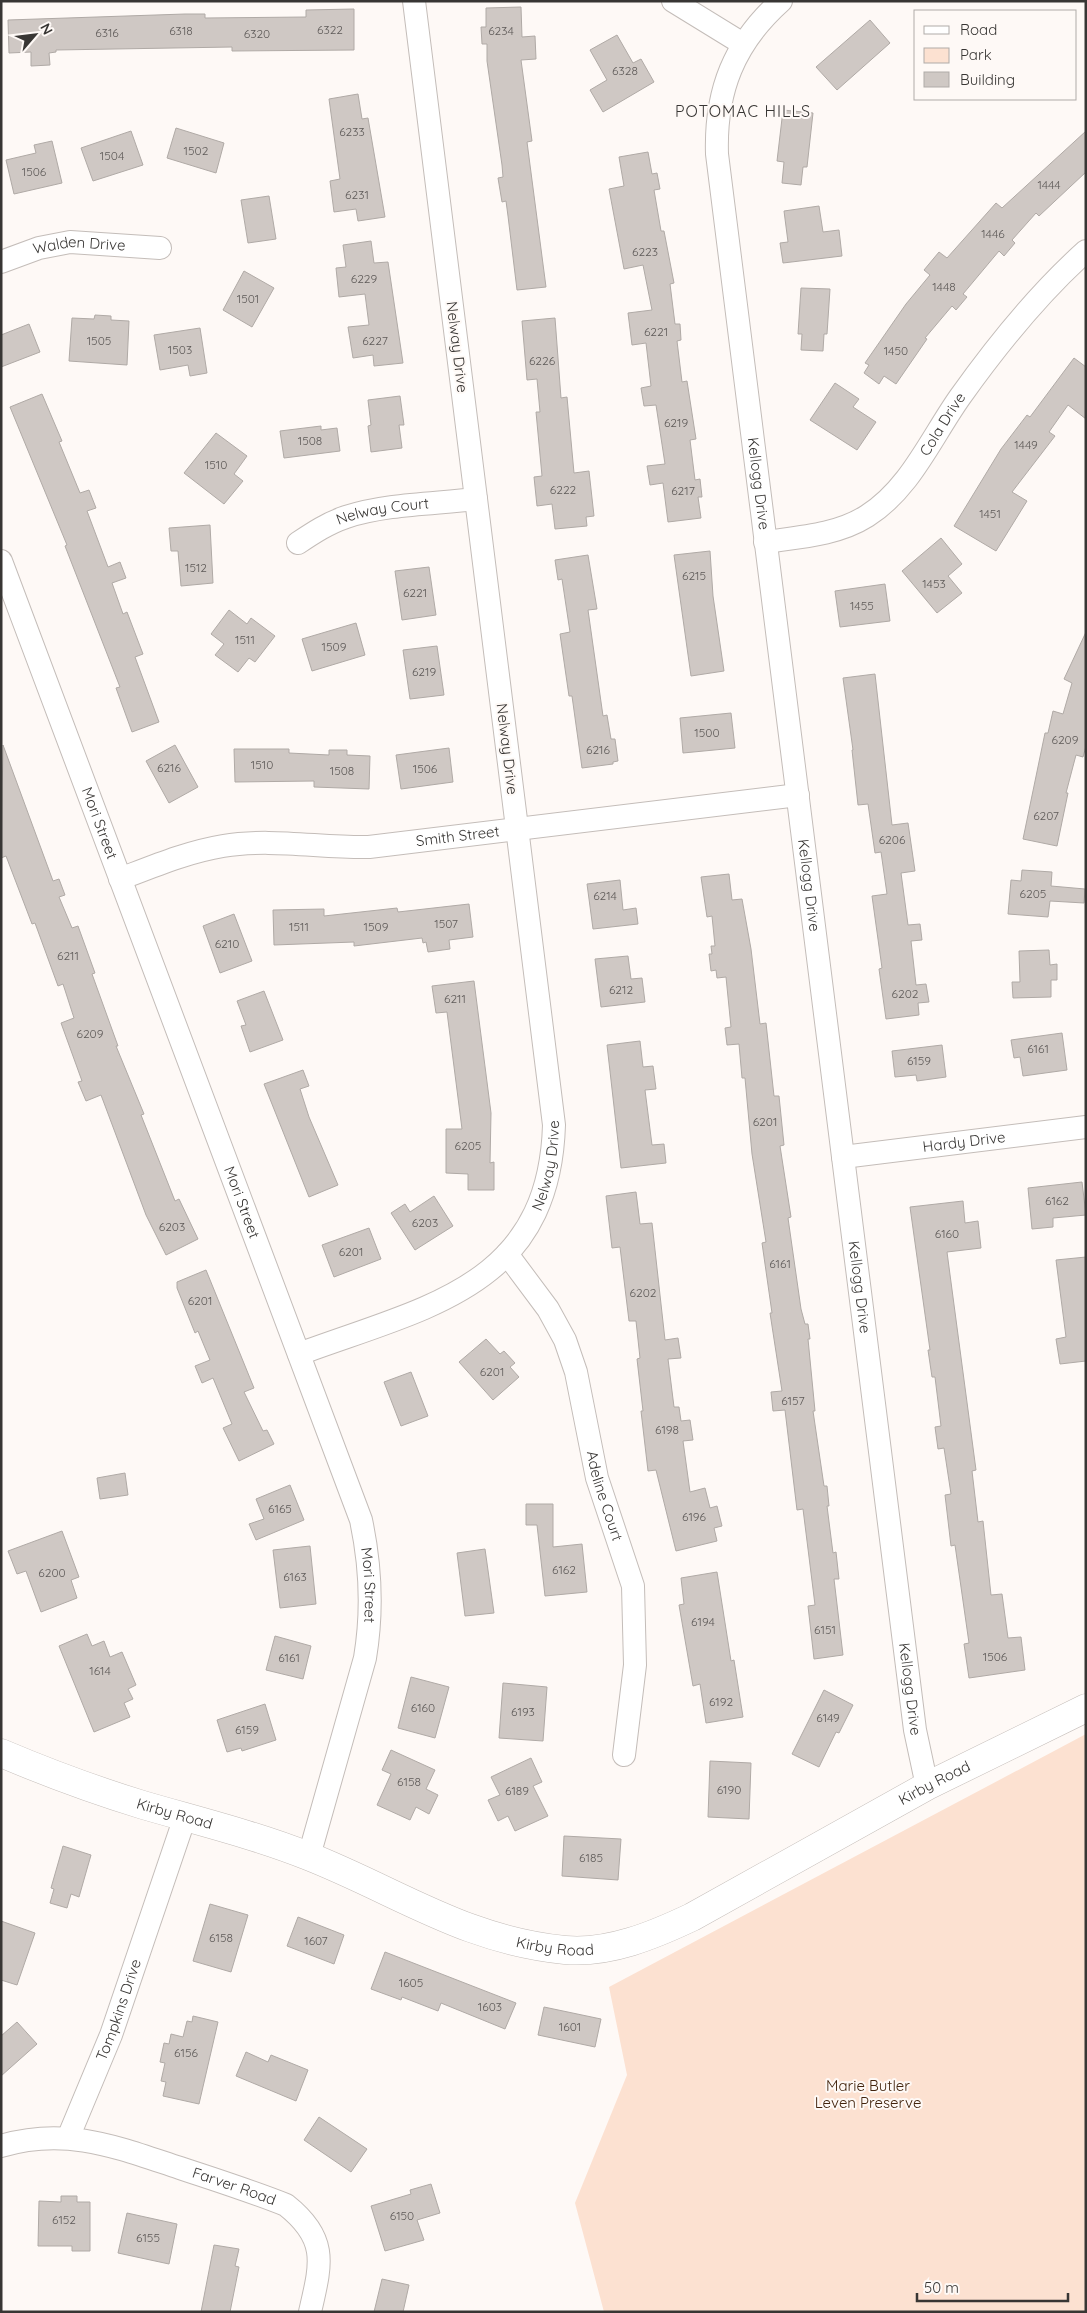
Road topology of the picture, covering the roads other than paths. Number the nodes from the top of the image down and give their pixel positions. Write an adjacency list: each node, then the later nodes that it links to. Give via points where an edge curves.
1 (414, 1): 8 (street, Nelway Drive)
2 (673, 1): 4 (street)
3 (781, 1): 4 (street, Kellogg Drive, via 765,15)
4 (743, 44): 9 (street, Kellogg Drive, via 720,98 717,154)
5 (160, 248): 7 (street, Walden Drive, via 70,242 38,248)
6 (1086, 251): 9 (street, Cola Drive, via 1026,312 984,363 907,479 887,501 867,516 842,528 820,535)
7 (1, 262)
8 (476, 499): 10 (street, Nelway Court, via 353,516 320,528); 13 (street, Nelway Drive)
9 (766, 542): 12 (street, Kellogg Drive)
10 (298, 543)
11 (1, 561): 14 (street, Mori Street)
12 (798, 795): 13 (street, Smith Street); 16 (street, Kellogg Drive)
13 (518, 830): 14 (street, Smith Street, via 369,847 266,843 224,846 184,855); 17 (street, Nelway Drive, via 554,1125 553,1155 547,1183 537,1210)
14 (120, 879): 18 (street, Mori Street)
15 (1086, 1127): 16 (street, Hardy Drive)
16 (843, 1157): 22 (street, Kellogg Drive, via 915,1730)
17 (508, 1254): 18 (street, Nelway Drive, via 471,1285 442,1300); 21 (street, Adeline Court, via 548,1309 565,1340 576,1372 597,1478 633,1586 636,1665)
18 (299, 1354): 24 (street, Mori Street, via 361,1520 369,1557 372,1595 365,1658)
19 (1086, 1708): 22 (main road, Kirby Road)
20 (1, 1753): 23 (main road, Kirby Road, via 58,1777)
21 (624, 1755)
22 (927, 1786): 24 (main road, Kirby Road, via 692,1917 660,1932 622,1944 591,1949 568,1950 522,1944 472,1930)
23 (185, 1817): 24 (main road, Kirby Road); 25 (street, Tompkins Drive, via 111,2035)
24 (309, 1856)
25 (68, 2138): 26 (street, via 34,2138); 27 (street, Farver Road, via 106,2143 286,2205 311,2230 317,2245 320,2262)
26 (1, 2146)
27 (310, 2312)

